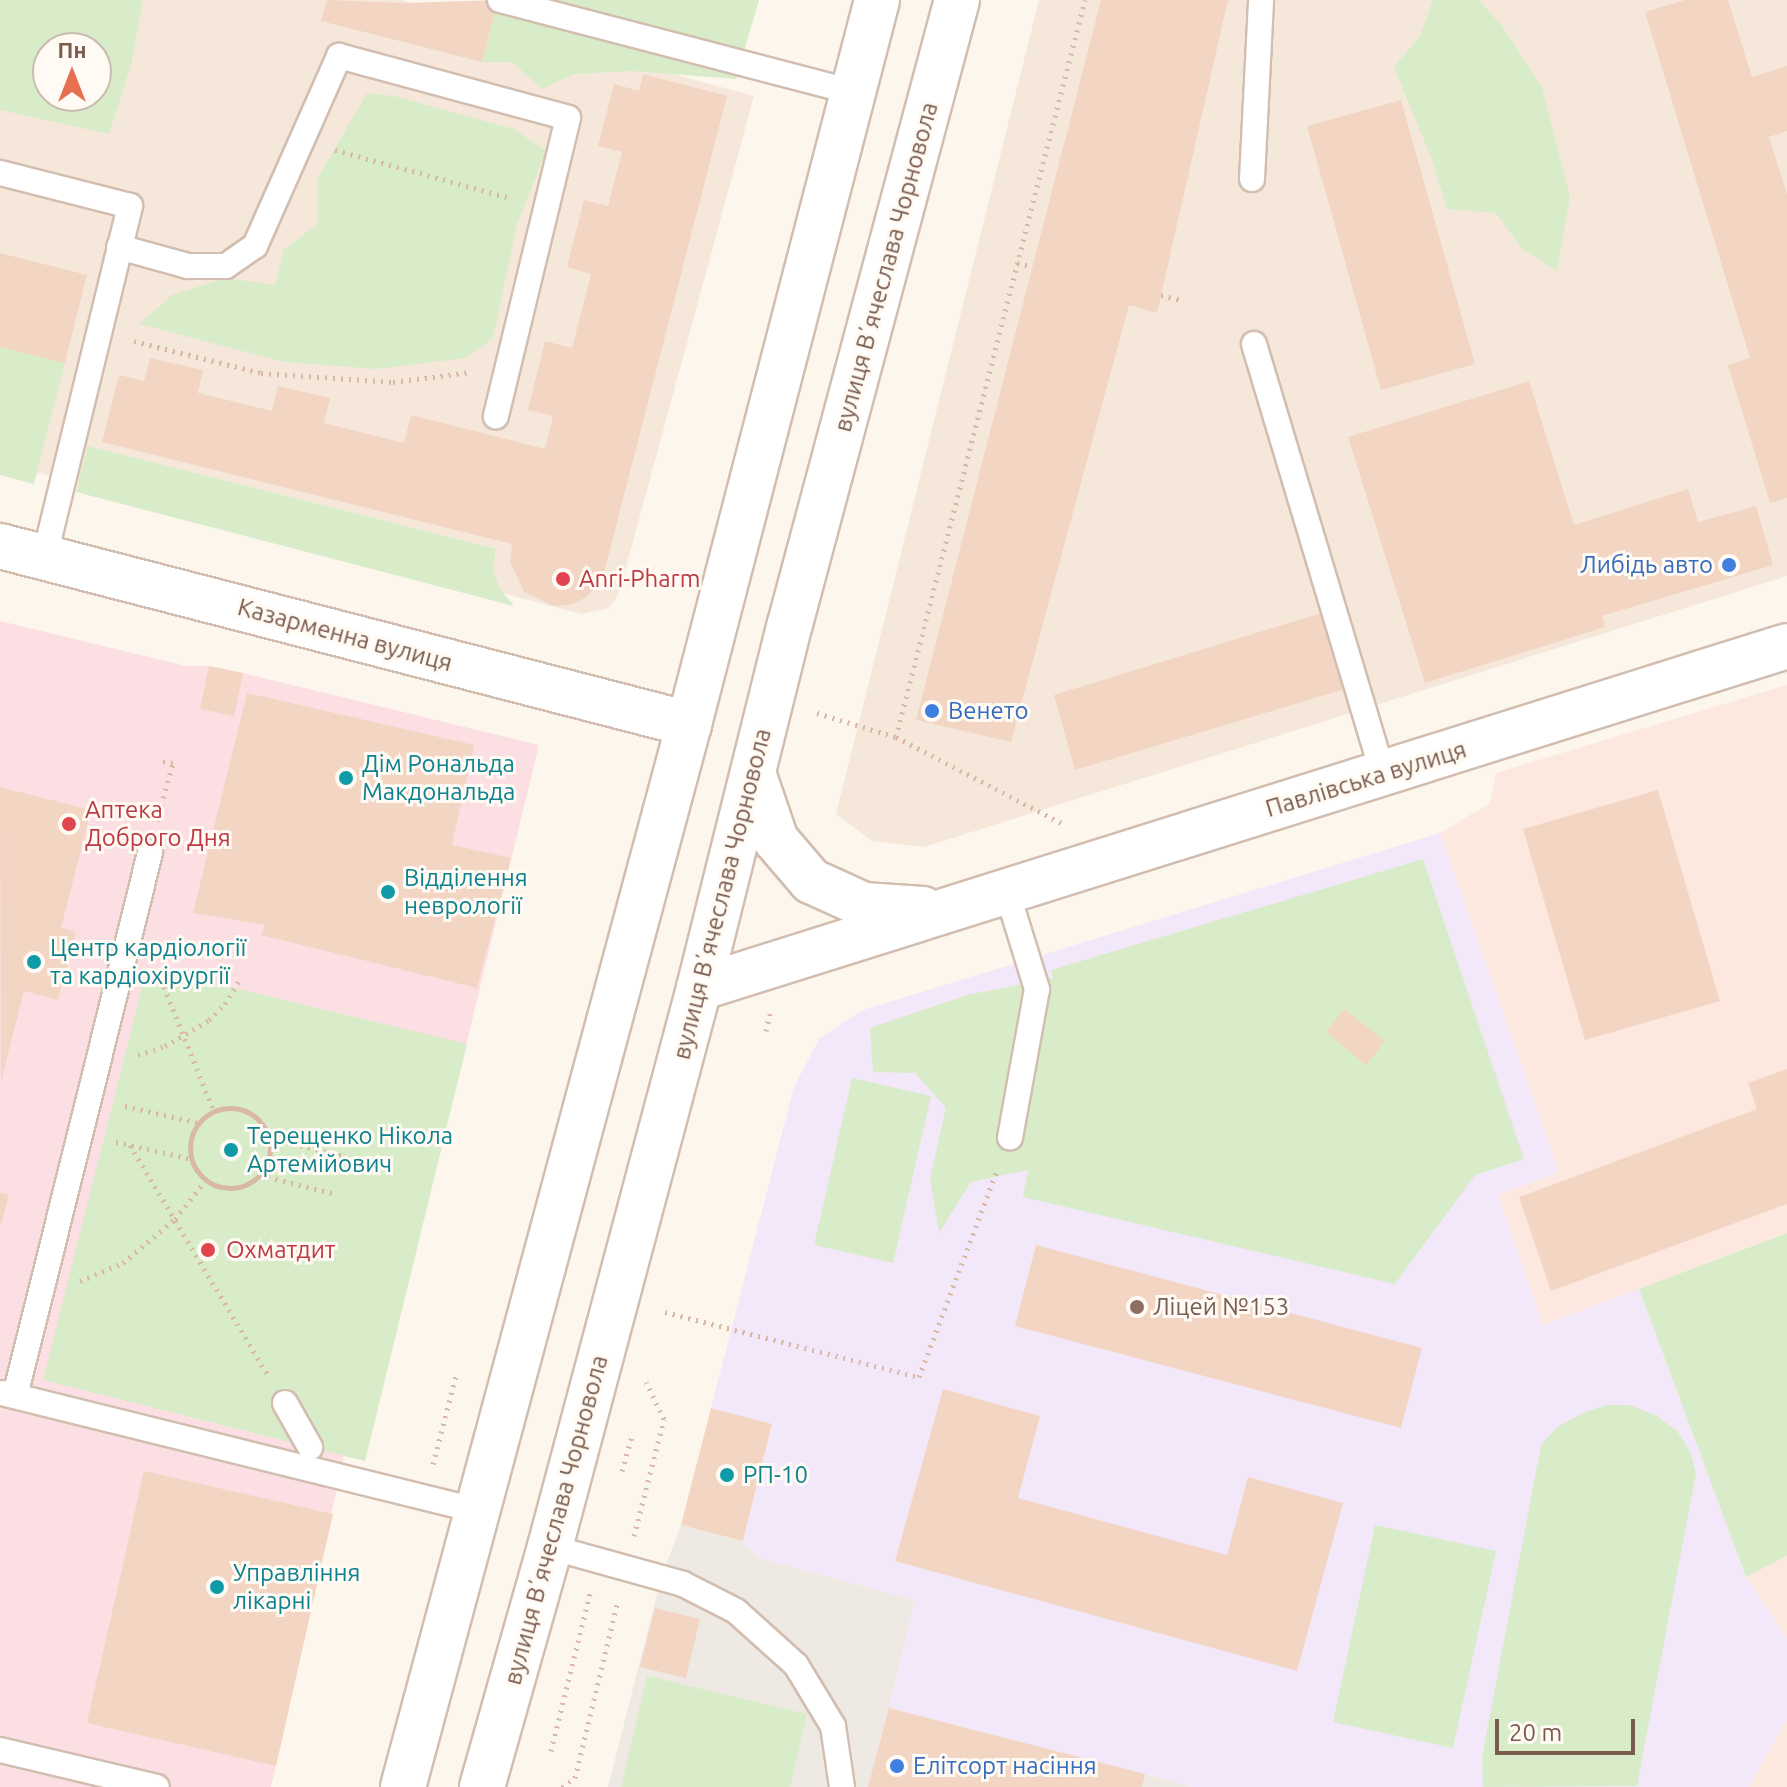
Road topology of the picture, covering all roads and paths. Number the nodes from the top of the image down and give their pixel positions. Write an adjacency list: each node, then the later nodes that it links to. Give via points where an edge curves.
1 (500, 0): 6 (lane)
2 (877, 0): 6 (main road)
3 (957, 0): 27 (main road, вулиця Вʼячеслава Чорновола)
4 (1085, 0): 12 (path)
5 (1261, 0): 9 (lane)
6 (853, 92): 24 (main road)
7 (301, 140): 10 (path); 10 (lane, via 339,56 568,118); 11 (lane, via 255,246 226,266 188,266)
8 (0, 173): 11 (lane, via 130,206)
9 (1252, 179)
10 (547, 207): 18 (lane)
11 (119, 247): 16 (lane)
12 (1017, 263): 13 (path); 25 (path)
13 (1030, 266)
14 (1161, 295): 15 (path)
15 (1181, 300)
16 (98, 332): 18 (path, via 261,373 393,382); 21 (lane)
17 (1254, 344): 28 (lane)
18 (508, 368): 19 (lane)
19 (496, 416)
20 (0, 546): 21 (main road, Казарменна вулиця)
21 (44, 558): 24 (main road, Казарменна вулиця)
22 (1787, 646): 28 (main road, Павлівська вулиця)
23 (817, 713): 25 (path)
24 (689, 724): 58 (main road)
25 (896, 737): 29 (path)
26 (162, 761): 30 (path, via 173,763)
27 (753, 773): 32 (main road, Павлівська вулиця, via 776,840 811,881 864,905); 35 (main road, вулиця Вʼячеслава Чорновола)
28 (1383, 773): 31 (main road, Павлівська вулиця)
29 (1063, 824)
30 (150, 853): 37 (lane)
31 (1007, 892): 32 (main road, Павлівська вулиця); 43 (lane, via 1037,989)
32 (946, 911): 35 (main road, Павлівська вулиця)
33 (156, 967): 36 (path)
34 (241, 977): 36 (path, via 225,1004)
35 (699, 988): 59 (main road, вулиця Вʼячеслава Чорновола)
36 (185, 1036): 37 (path); 39 (path)
37 (98, 1064): 38 (lane)
38 (89, 1097): 40 (path); 41 (lane)
39 (214, 1111): 40 (path); 42 (path, via 236,1108 252,1114)
40 (199, 1123): 46 (path, via 191,1138)
41 (80, 1133): 44 (path); 51 (lane)
42 (269, 1138): 45 (path); 47 (path, via 270,1157)
43 (1010, 1138): 52 (path, via 919,1377)
44 (130, 1145): 46 (path); 50 (path)
45 (344, 1156)
46 (192, 1159): 48 (path)
47 (260, 1175): 48 (path, via 237,1188); 49 (path)
48 (206, 1180): 50 (path)
49 (335, 1194)
50 (175, 1219): 51 (path, via 123,1263 83,1281); 55 (path)
51 (43, 1282): 54 (lane)
52 (665, 1312)
53 (456, 1376): 57 (path)
54 (8, 1394): 58 (lane)
55 (285, 1403): 56 (lane)
56 (310, 1447)
57 (430, 1477)
58 (478, 1511): 64 (main road)
59 (550, 1547): 65 (main road, вулиця Вʼячеслава Чорновола); 66 (lane, via 683,1584 736,1611 796,1665 826,1714 833,1726)
60 (591, 1592): 62 (path)
61 (0, 1750): 63 (lane)
62 (551, 1751)
63 (157, 1787)
64 (403, 1787)
65 (482, 1787)
66 (842, 1787)

